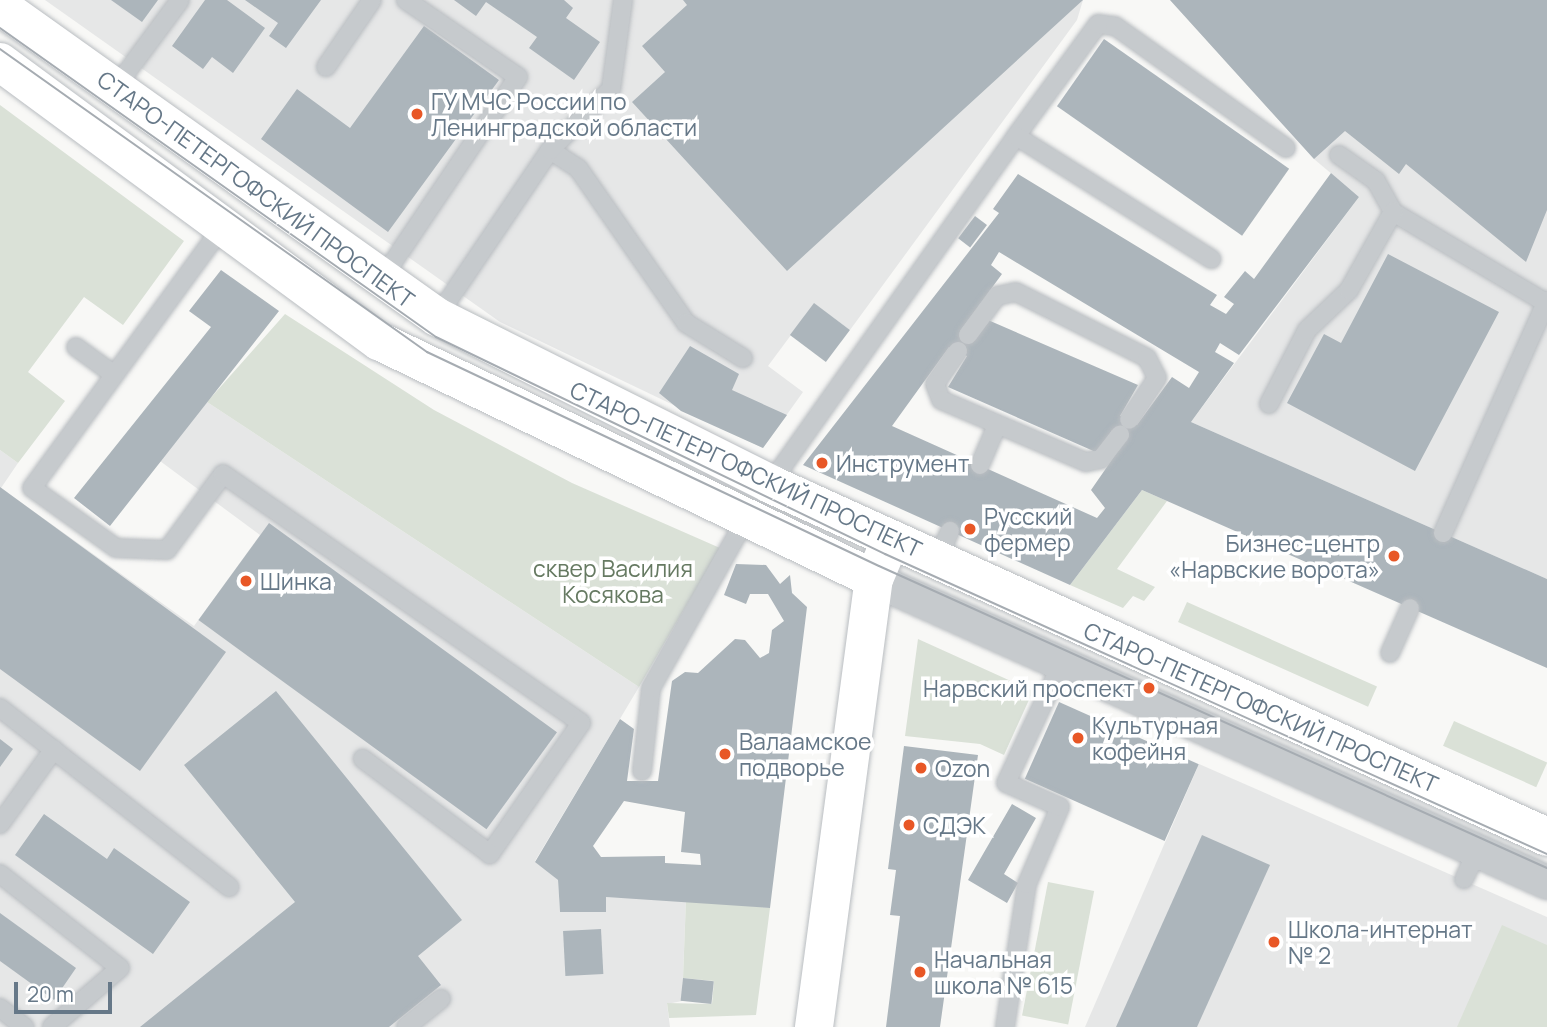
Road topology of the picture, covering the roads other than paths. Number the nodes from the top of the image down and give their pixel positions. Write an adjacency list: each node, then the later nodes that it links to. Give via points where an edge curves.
1 (180, 0): 8 (lane)
2 (372, 0): 7 (lane)
3 (406, 0): 16 (lane, via 518,77)
4 (624, 0): 11 (lane, via 611,89)
5 (0, 6): 8 (main road, СТАРО-ПЕТЕРГОФСКИЙ ПРОСПЕКТ)
6 (0, 62): 14 (main road, СТАРО-ПЕТЕРГОФСКИЙ ПРОСПЕКТ)
7 (326, 68)
8 (115, 88): 16 (main road, СТАРО-ПЕТЕРГОФСКИЙ ПРОСПЕКТ)
9 (1016, 136): 10 (lane, via 1098,24 1115,26); 15 (lane); 27 (lane, via 833,387)
10 (1286, 148)
11 (550, 150): 18 (lane); 22 (lane, via 578,168 686,323)
12 (1339, 155): 13 (lane, via 1376,181)
13 (1393, 212): 17 (lane); 24 (lane, via 1349,290 1307,330)
14 (223, 226): 23 (lane); 28 (main road, СТАРО-ПЕТЕРГОФСКИЙ ПРОСПЕКТ, via 393,349)
15 (1211, 259)
16 (381, 280): 18 (main road, СТАРО-ПЕТЕРГОФСКИЙ ПРОСПЕКТ)
17 (1547, 302): 29 (lane)
18 (437, 317): 27 (main road, СТАРО-ПЕТЕРГОФСКИЙ ПРОСПЕКТ)
19 (968, 335): 25 (lane, via 997,296 1016,292 1147,358 1157,378 1101,459 1086,462)
20 (76, 347): 23 (lane)
21 (958, 351): 25 (lane, via 934,384 941,400)
22 (743, 358)
23 (113, 374): 37 (lane, via 32,488 116,548 167,550 223,474 581,723 489,853)
24 (1269, 404)
25 (997, 425): 26 (lane)
26 (980, 465)
27 (770, 484): 30 (main road, СТАРО-ПЕТЕРГОФСКИЙ ПРОСПЕКТ)
28 (746, 519): 31 (main road, СТАРО-ПЕТЕРГОФСКИЙ ПРОСПЕКТ); 38 (lane, via 651,688)
29 (1443, 533)
30 (892, 540): 31 (main road); 40 (main road, СТАРО-ПЕТЕРГОФСКИЙ ПРОСПЕКТ, via 944,546)
31 (874, 579): 34 (street, СТАРО-ПЕТЕРГОФСКИЙ ПРОСПЕКТ); 49 (main road)
32 (1410, 608): 33 (lane)
33 (1390, 653)
34 (1062, 663): 42 (street, СТАРО-ПЕТЕРГОФСКИЙ ПРОСПЕКТ, via 1471,865); 50 (lane, via 1006,783 1060,807 1027,884)
35 (0, 708): 36 (lane)
36 (54, 749): 39 (lane); 43 (lane)
37 (363, 759)
38 (642, 771)
39 (0, 824)
40 (1547, 837)
41 (0, 874): 47 (lane, via 120,968)
42 (1547, 882)
43 (229, 887)
44 (441, 999): 48 (lane)
45 (0, 1008): 46 (lane)
46 (24, 1027)
47 (52, 1027)
48 (406, 1027)
49 (814, 1027)
50 (1005, 1027)

